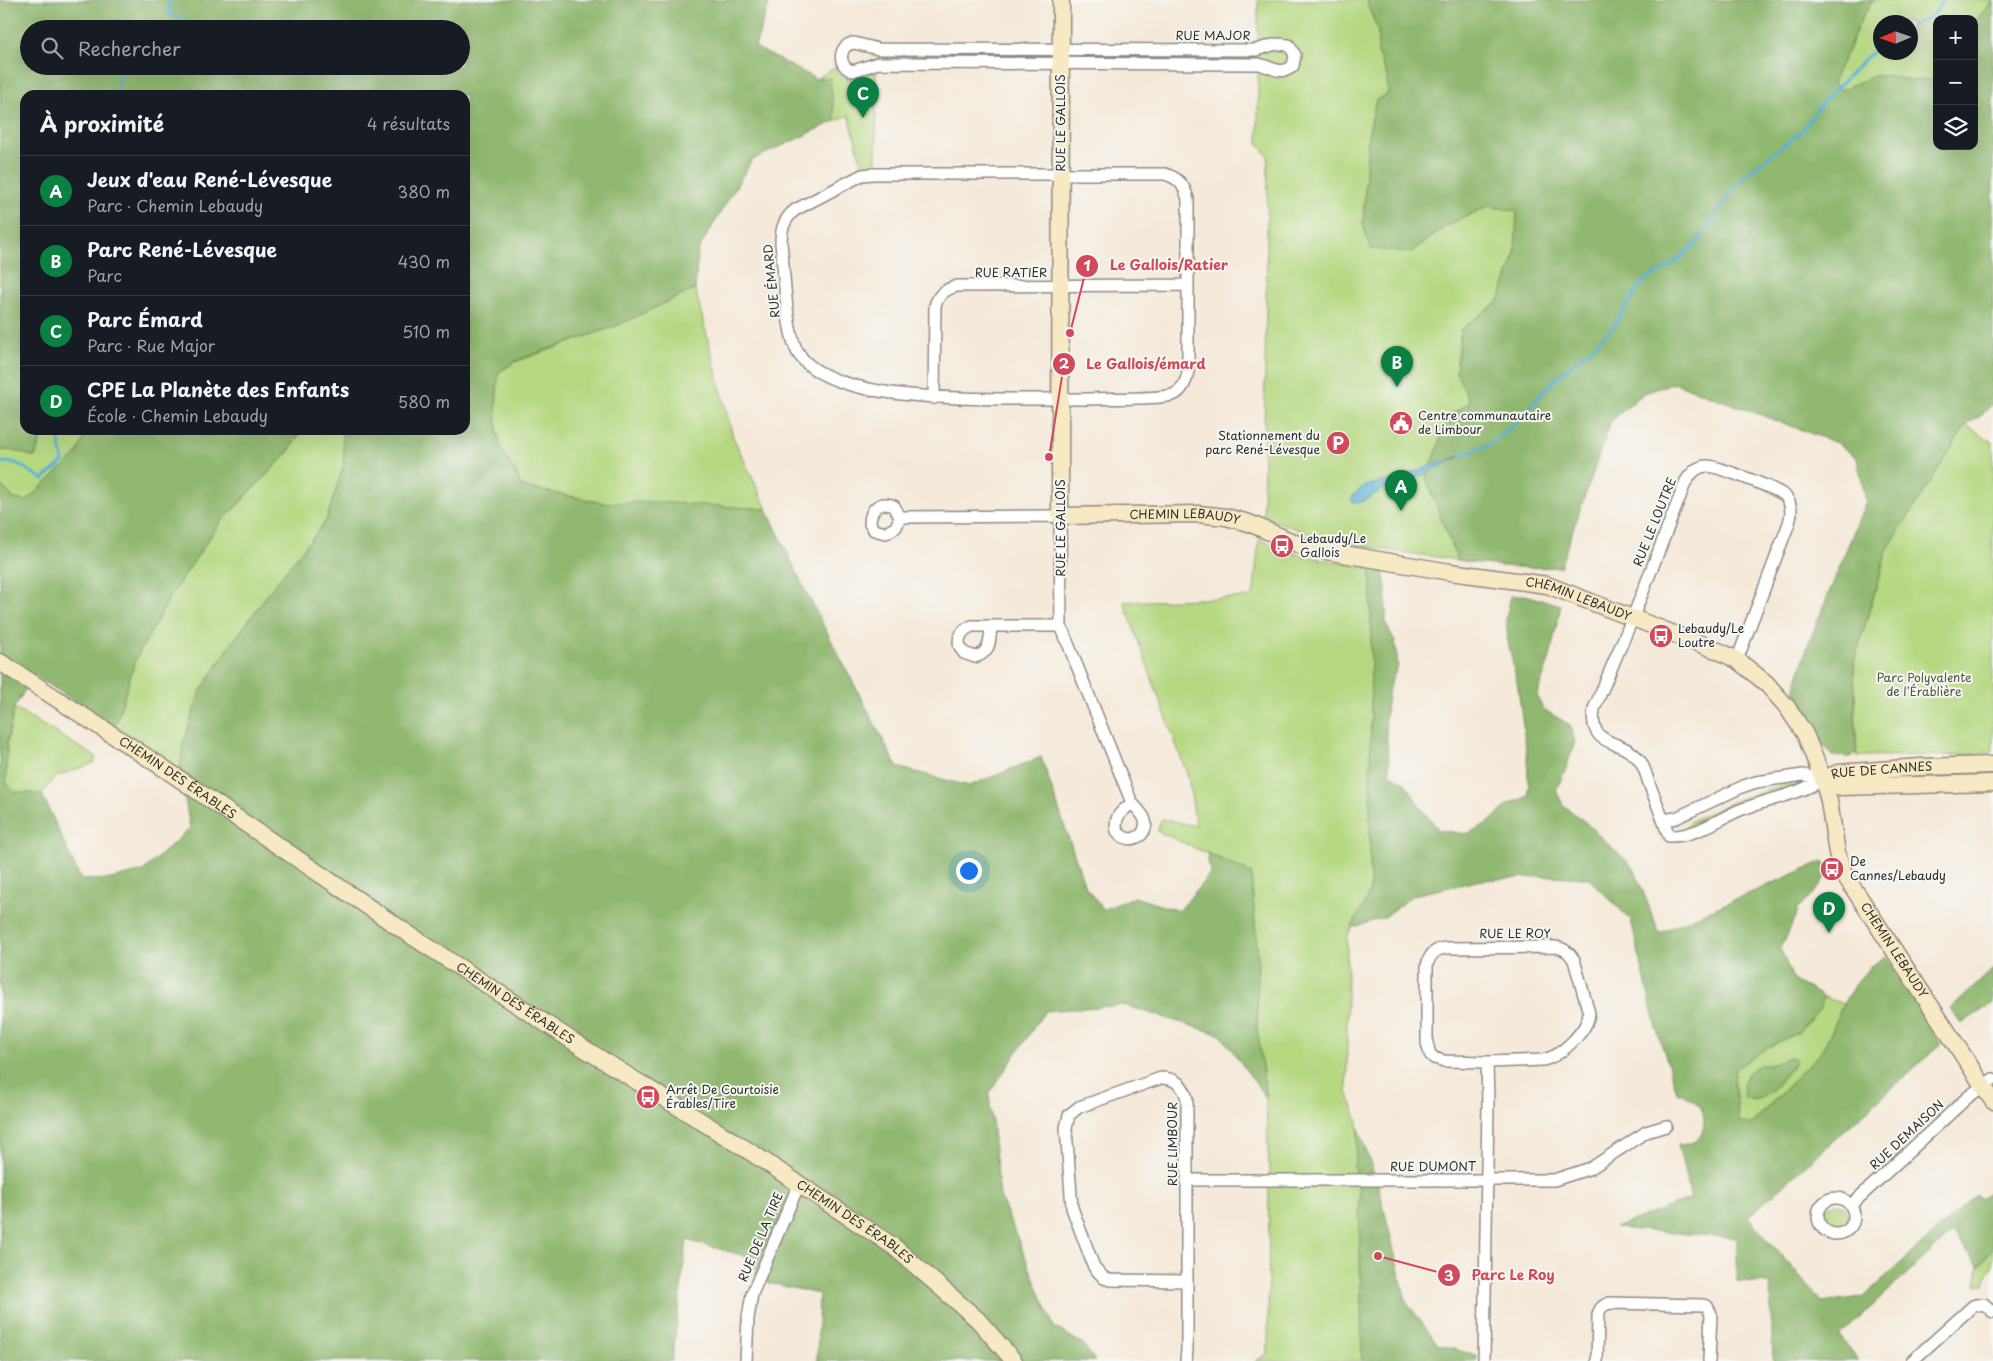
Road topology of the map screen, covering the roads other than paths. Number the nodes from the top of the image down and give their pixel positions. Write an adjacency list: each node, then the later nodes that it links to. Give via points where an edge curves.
1 (1061, 0): 2 (street, RUE LE GALLOIS)
2 (1061, 57): 2 (street, RUE MAJOR, via 878,49 854,42 845,46 841,58 844,66 853,71 878,63); 2 (street, RUE MAJOR, via 1259,64 1282,71 1293,66 1295,55 1289,45 1282,43 1256,50); 3 (street, RUE LE GALLOIS)
3 (1061, 174): 4 (street, RUE ÉMARD, via 1165,174 1179,180 1188,200); 5 (street, RUE LE GALLOIS); 6 (street, RUE ÉMARD, via 862,175 788,216 782,228 781,243 792,334 803,360 824,374 858,386)
4 (1188, 285): 5 (street, RUE RATIER); 7 (street, RUE ÉMARD, via 1188,373 1176,394)
5 (1061, 287): 6 (street, RUE RATIER, via 957,286 940,295 934,315); 7 (street, RUE LE GALLOIS)
6 (934, 398): 7 (street, RUE ÉMARD)
7 (1060, 399): 8 (street, RUE LE GALLOIS)
8 (1060, 516): 9 (street, CHEMIN LEBAUDY); 10 (street, CHEMIN LEBAUDY, via 1199,514 1226,517 1249,523 1307,548 1450,572 1547,584); 11 (street, RUE LE GALLOIS)
9 (900, 517)
10 (1633, 617): 13 (street, CHEMIN LEBAUDY); 13 (street, RUE LE LOUTRE, via 1690,474 1701,467 1713,467 1776,490 1786,498 1792,510 1791,516); 19 (street, RUE LE LOUTRE, via 1594,709 1593,723 1598,735 1626,750 1642,764)
11 (1061, 626): 12 (street); 18 (street, RUE LE GALLOIS)
12 (991, 627)
13 (1737, 660): 16 (street, CHEMIN LEBAUDY, via 1766,683 1787,707 1805,734)
14 (0, 662): 26 (street, CHEMIN DES ÉRABLES, via 585,1049)
15 (1993, 765): 16 (street, RUE DE CANNES, via 1838,773)
16 (1823, 779): 17 (street, RUE DE CANNES, via 1840,787); 19 (street, via 1804,775 1756,782 1676,818); 19 (street, RUE LE LOUTRE, via 1808,788 1739,810 1683,837 1669,836); 21 (street, CHEMIN LEBAUDY, via 1844,874)
17 (1993, 784)
18 (1132, 803)
19 (1663, 820)
20 (1486, 1062): 20 (street, RUE LE ROY, via 1444,1061 1430,1054 1427,1043 1427,966 1430,955 1446,948 1555,947 1570,953 1589,1013 1583,1031 1550,1058); 25 (street)
21 (1988, 1083): 22 (street, CHEMIN LEBAUDY); 27 (street, RUE DEMAISON, via 1968,1097)
22 (1993, 1101)
23 (1666, 1126): 25 (street, RUE DUMONT, via 1646,1132 1580,1173 1554,1180)
24 (1187, 1180): 25 (street, RUE DUMONT); 28 (street, RUE LIMBOUR); 28 (street, RUE LIMBOUR, via 1187,1099 1186,1092 1175,1081 1169,1078 1153,1080 1079,1107 1069,1115 1066,1128 1072,1208 1098,1273 1116,1281)
25 (1486, 1181): 33 (street)
26 (799, 1184): 30 (street, RUE DE LA TIRE, via 752,1294); 31 (street, CHEMIN DES ÉRABLES, via 893,1246 977,1319)
27 (1851, 1205)
28 (1187, 1281): 32 (street, RUE LIMBOUR)
29 (1993, 1312): 36 (street, via 1984,1304 1973,1306)
30 (746, 1361)
31 (1014, 1361)
32 (1186, 1361)
33 (1484, 1361)
34 (1597, 1361): 35 (street, via 1598,1315 1604,1305 1656,1304 1707,1306 1711,1314)
35 (1709, 1361)
36 (1912, 1361)

